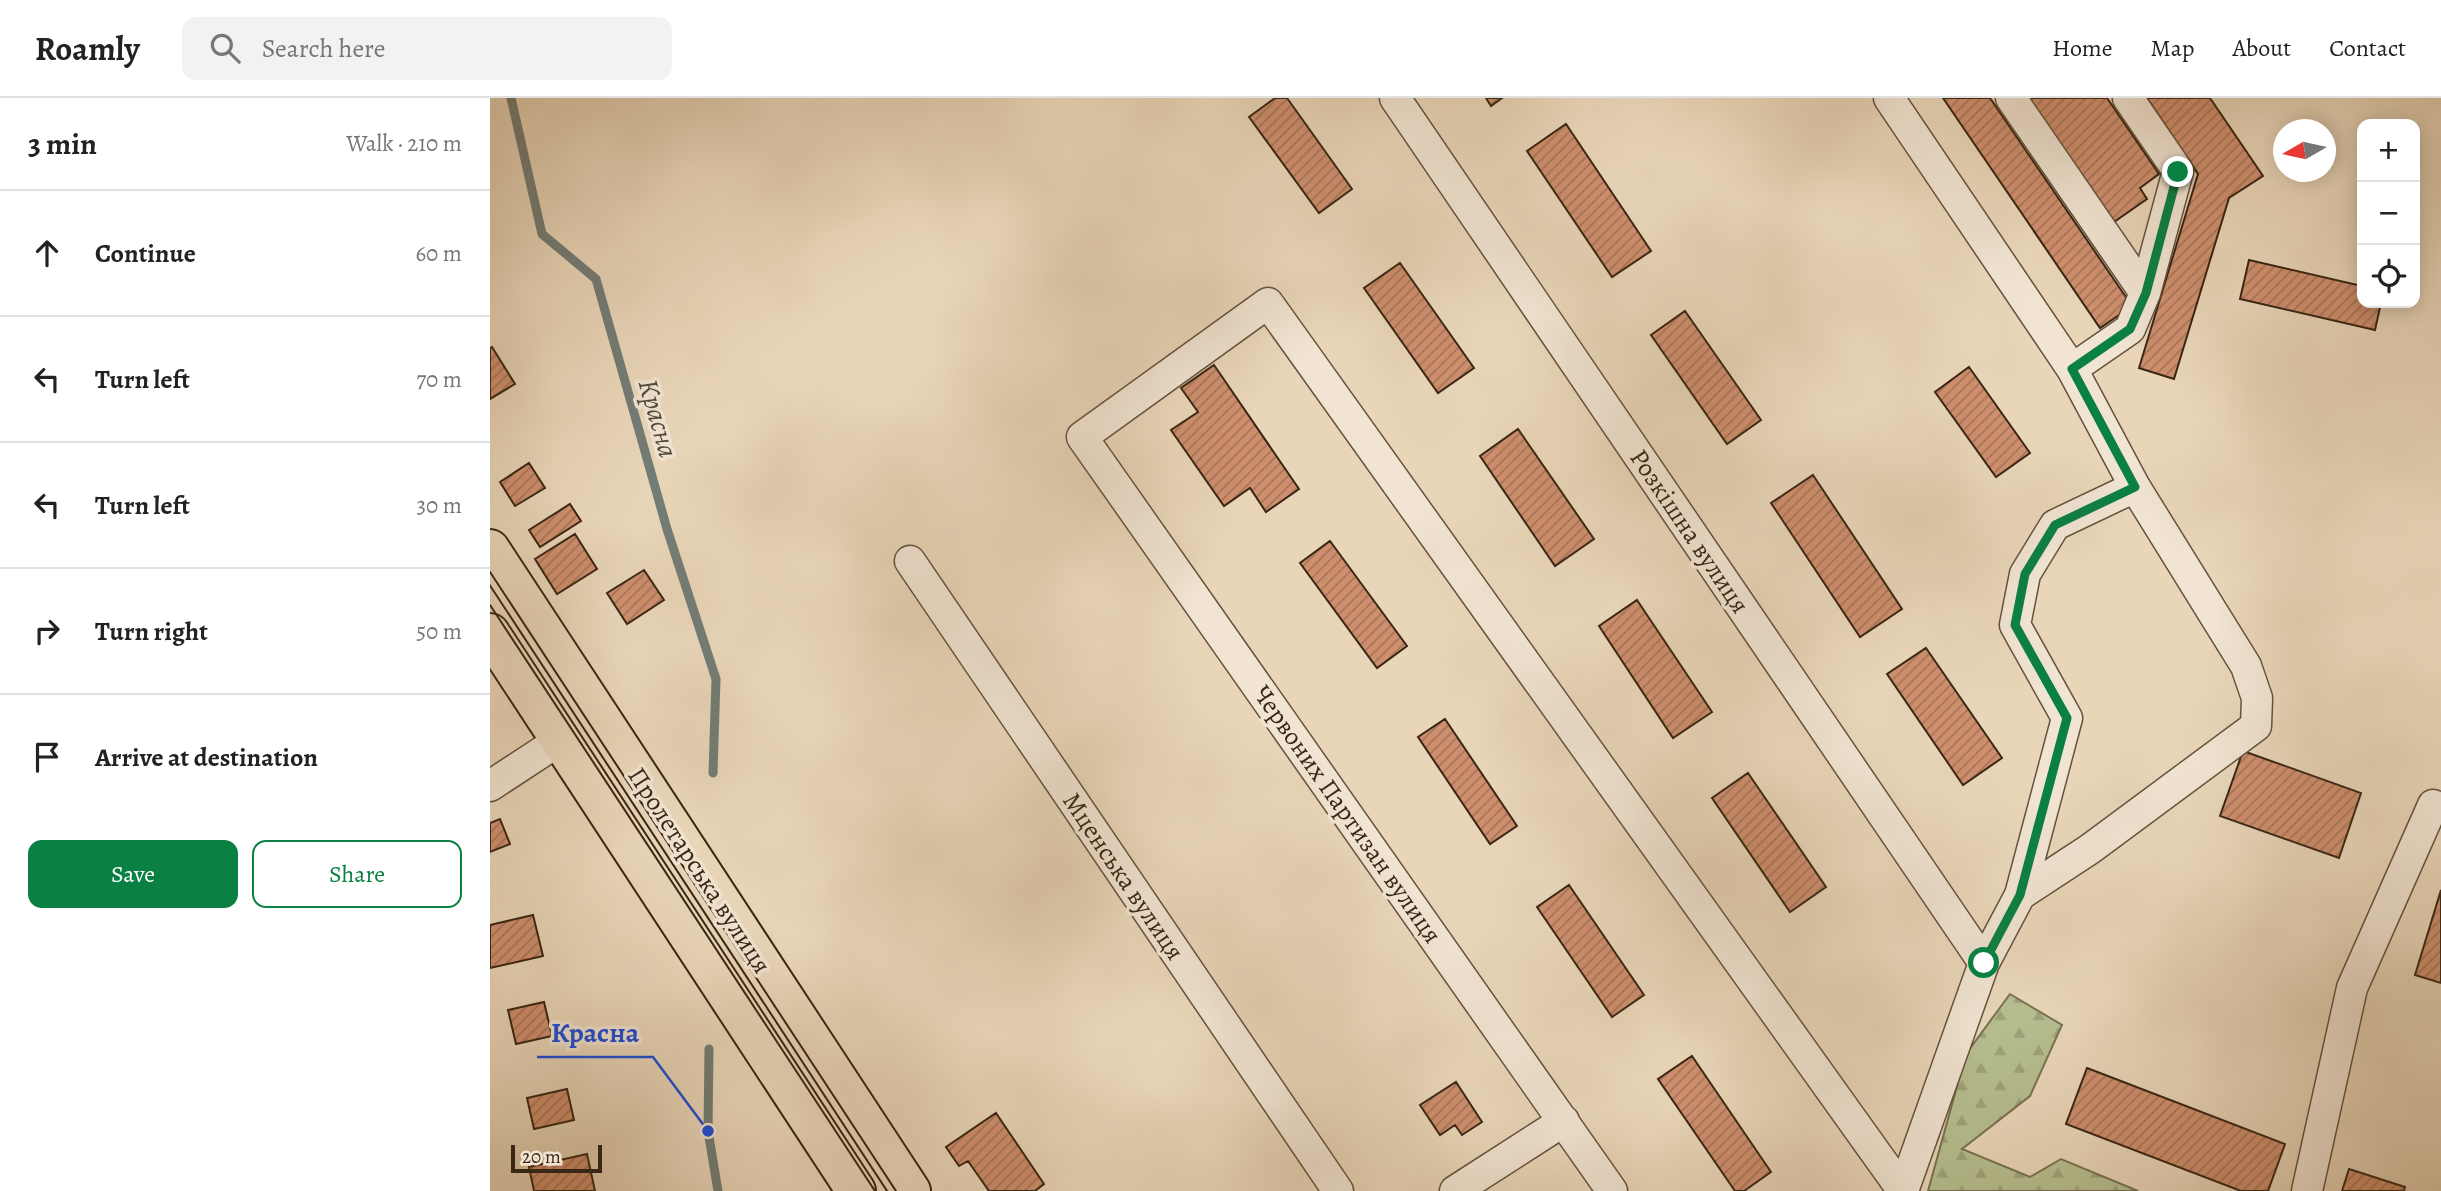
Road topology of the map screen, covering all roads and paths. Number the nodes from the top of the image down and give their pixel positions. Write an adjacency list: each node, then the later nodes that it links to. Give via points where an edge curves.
1 (1395, 98): 15 (street, Розкішна вулиця)
2 (1889, 98): 6 (street)
3 (2011, 98): 5 (street)
4 (2128, 98): 5 (street, via 2178,172)
5 (2146, 293): 6 (street, via 2130,329)
6 (2072, 369): 7 (street)
7 (2135, 487): 14 (street, via 2055,525 2025,574 2015,625 2067,718); 14 (street, via 2246,666 2256,698 2256,726)
8 (490, 549): 18 (main road, Пролетарська вулиця)
9 (910, 561): 19 (street, Мценська вулиця)
10 (490, 634): 11 (main road, Пролетарська вулиця)
11 (560, 740): 12 (street); 17 (main road, Пролетарська вулиця)
12 (490, 786)
13 (2441, 808): 23 (street, via 2433,805 2352,988)
14 (2020, 895): 15 (street)
15 (1984, 963): 22 (street)
16 (1564, 1121): 20 (street); 21 (street, Червоних Партизан вулиця); 22 (street, Червоних Партизан вулиця, via 1082,437 1268,303)
17 (856, 1191)
18 (911, 1191)
19 (1338, 1191)
20 (1455, 1191)
21 (1612, 1191)
22 (1903, 1191)
23 (2307, 1191)

